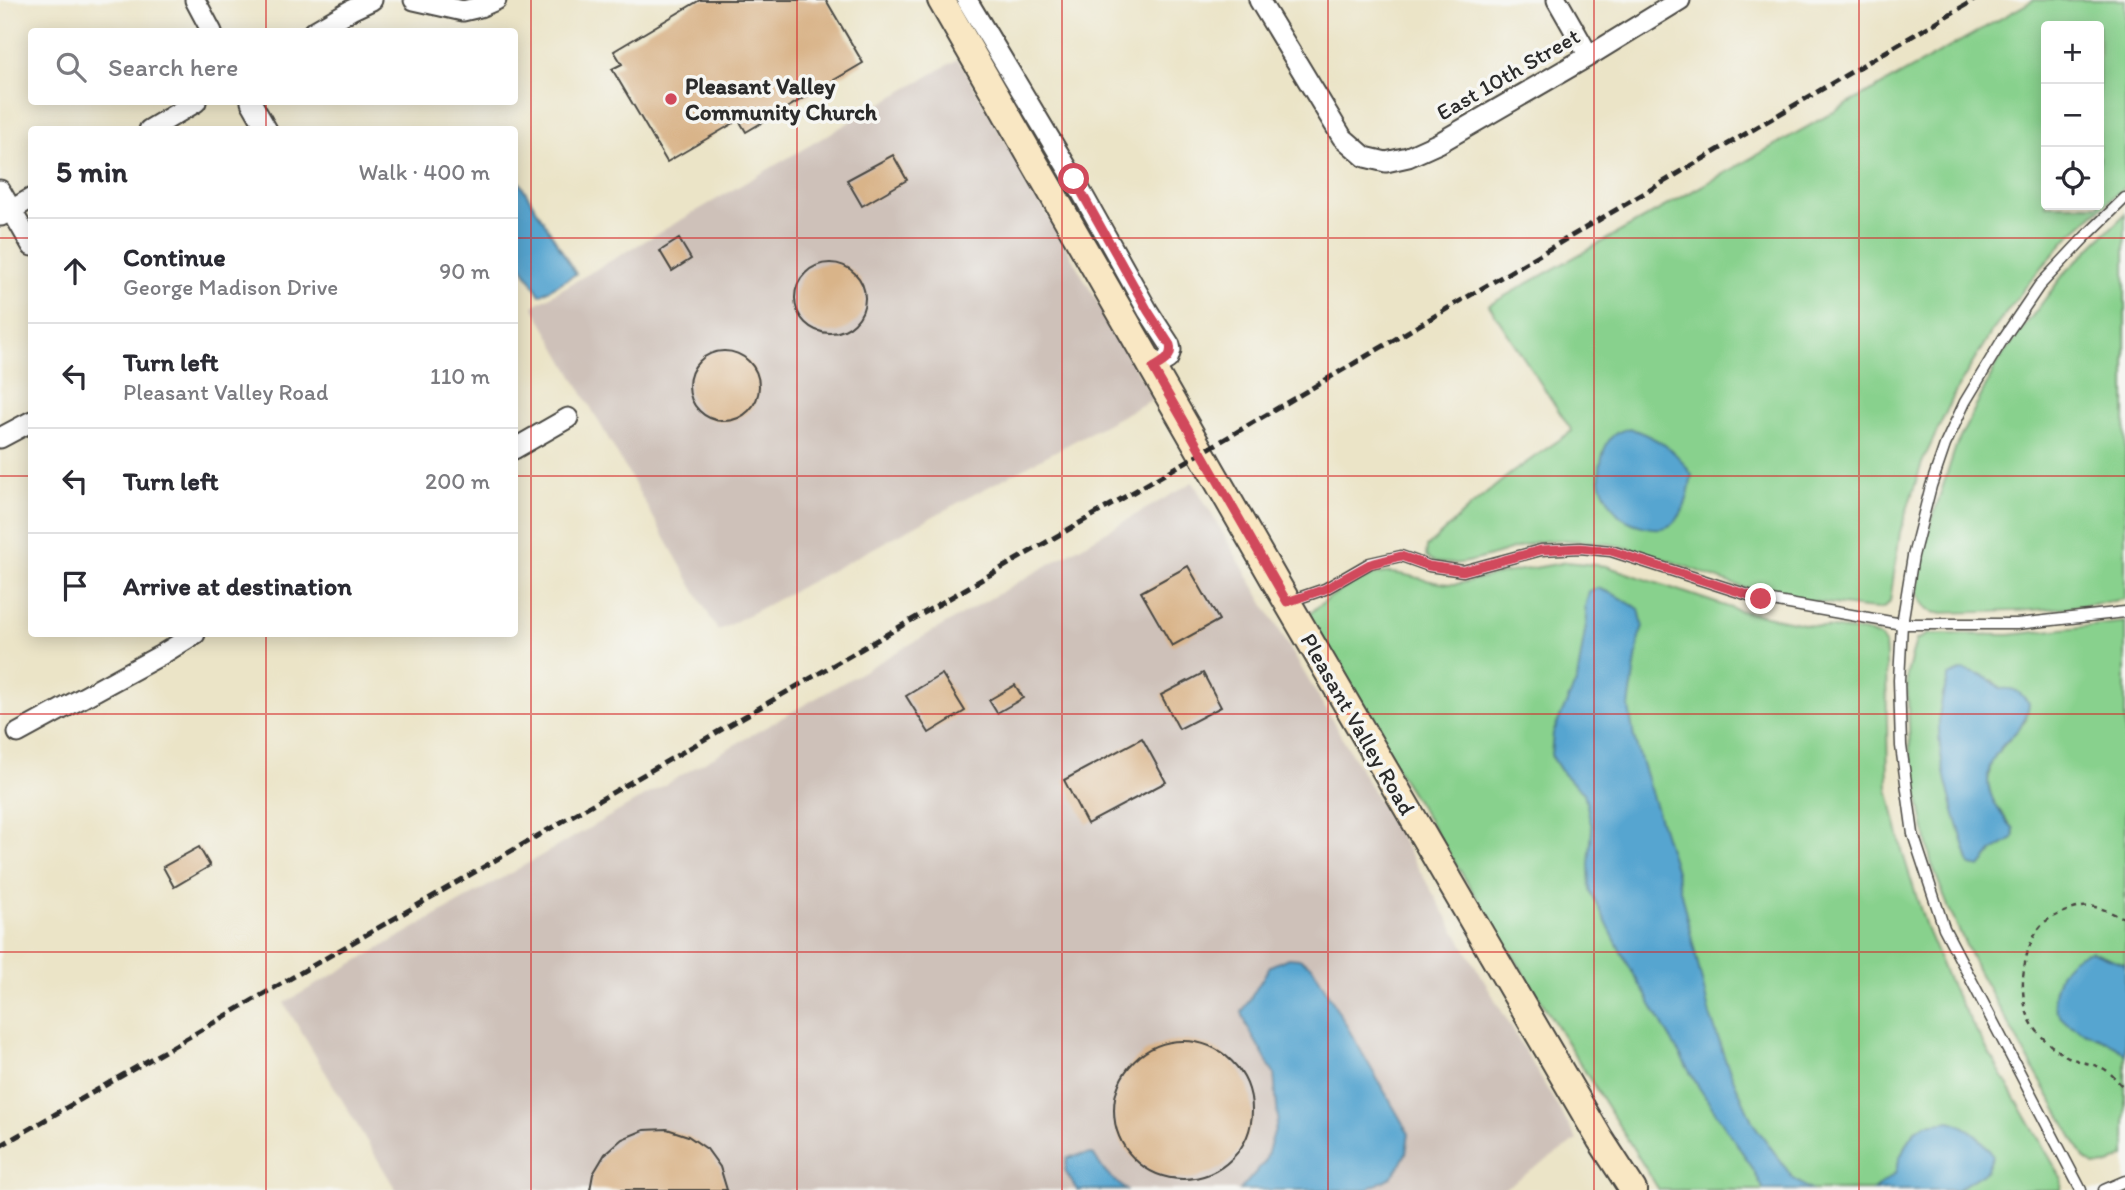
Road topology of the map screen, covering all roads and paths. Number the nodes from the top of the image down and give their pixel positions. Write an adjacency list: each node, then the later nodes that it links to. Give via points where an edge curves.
1 (195, 0): 10 (street)
2 (373, 0): 11 (street)
3 (414, 0): 4 (street, via 463,11)
4 (496, 0)
5 (941, 0): 22 (street, Pleasant Valley Road)
6 (967, 0): 22 (street, via 1170,345 1168,359)
7 (1259, 0): 12 (street, East 10th Street, via 1342,137 1371,159 1393,161 1439,143)
8 (1557, 0): 12 (street)
9 (1680, 0): 12 (street, East 10th Street)
10 (210, 28)
11 (320, 28)
12 (1589, 56)
13 (190, 105): 15 (street)
14 (253, 105): 16 (street)
15 (156, 126)
16 (265, 126)
17 (0, 190): 20 (street)
18 (2125, 198): 29 (lane, via 2039,286 1965,402 1931,486)
19 (28, 200): 20 (street)
20 (6, 214): 21 (street)
21 (28, 241)
22 (1153, 368): 27 (street, Pleasant Valley Road)
23 (568, 418): 26 (street)
24 (28, 423): 25 (street)
25 (0, 438)
26 (518, 447)
27 (1287, 602): 29 (lane, via 1325,589 1370,564 1401,556 1463,571 1541,550 1580,548 1611,551 1761,599); 35 (street, Pleasant Valley Road)
28 (2125, 612): 29 (lane, via 2017,624)
29 (1902, 624): 36 (lane, via 1901,746 1913,834 1944,928)
30 (190, 637): 31 (street)
31 (18, 733)
32 (2125, 918): 33 (path, via 2094,906 2074,908 2042,923 2025,963 2022,991 2027,1014 2048,1042 2074,1060 2106,1071)
33 (2125, 1089)
34 (2125, 1181): 37 (lane)
35 (1633, 1190)
36 (2081, 1190)
37 (2104, 1190)

